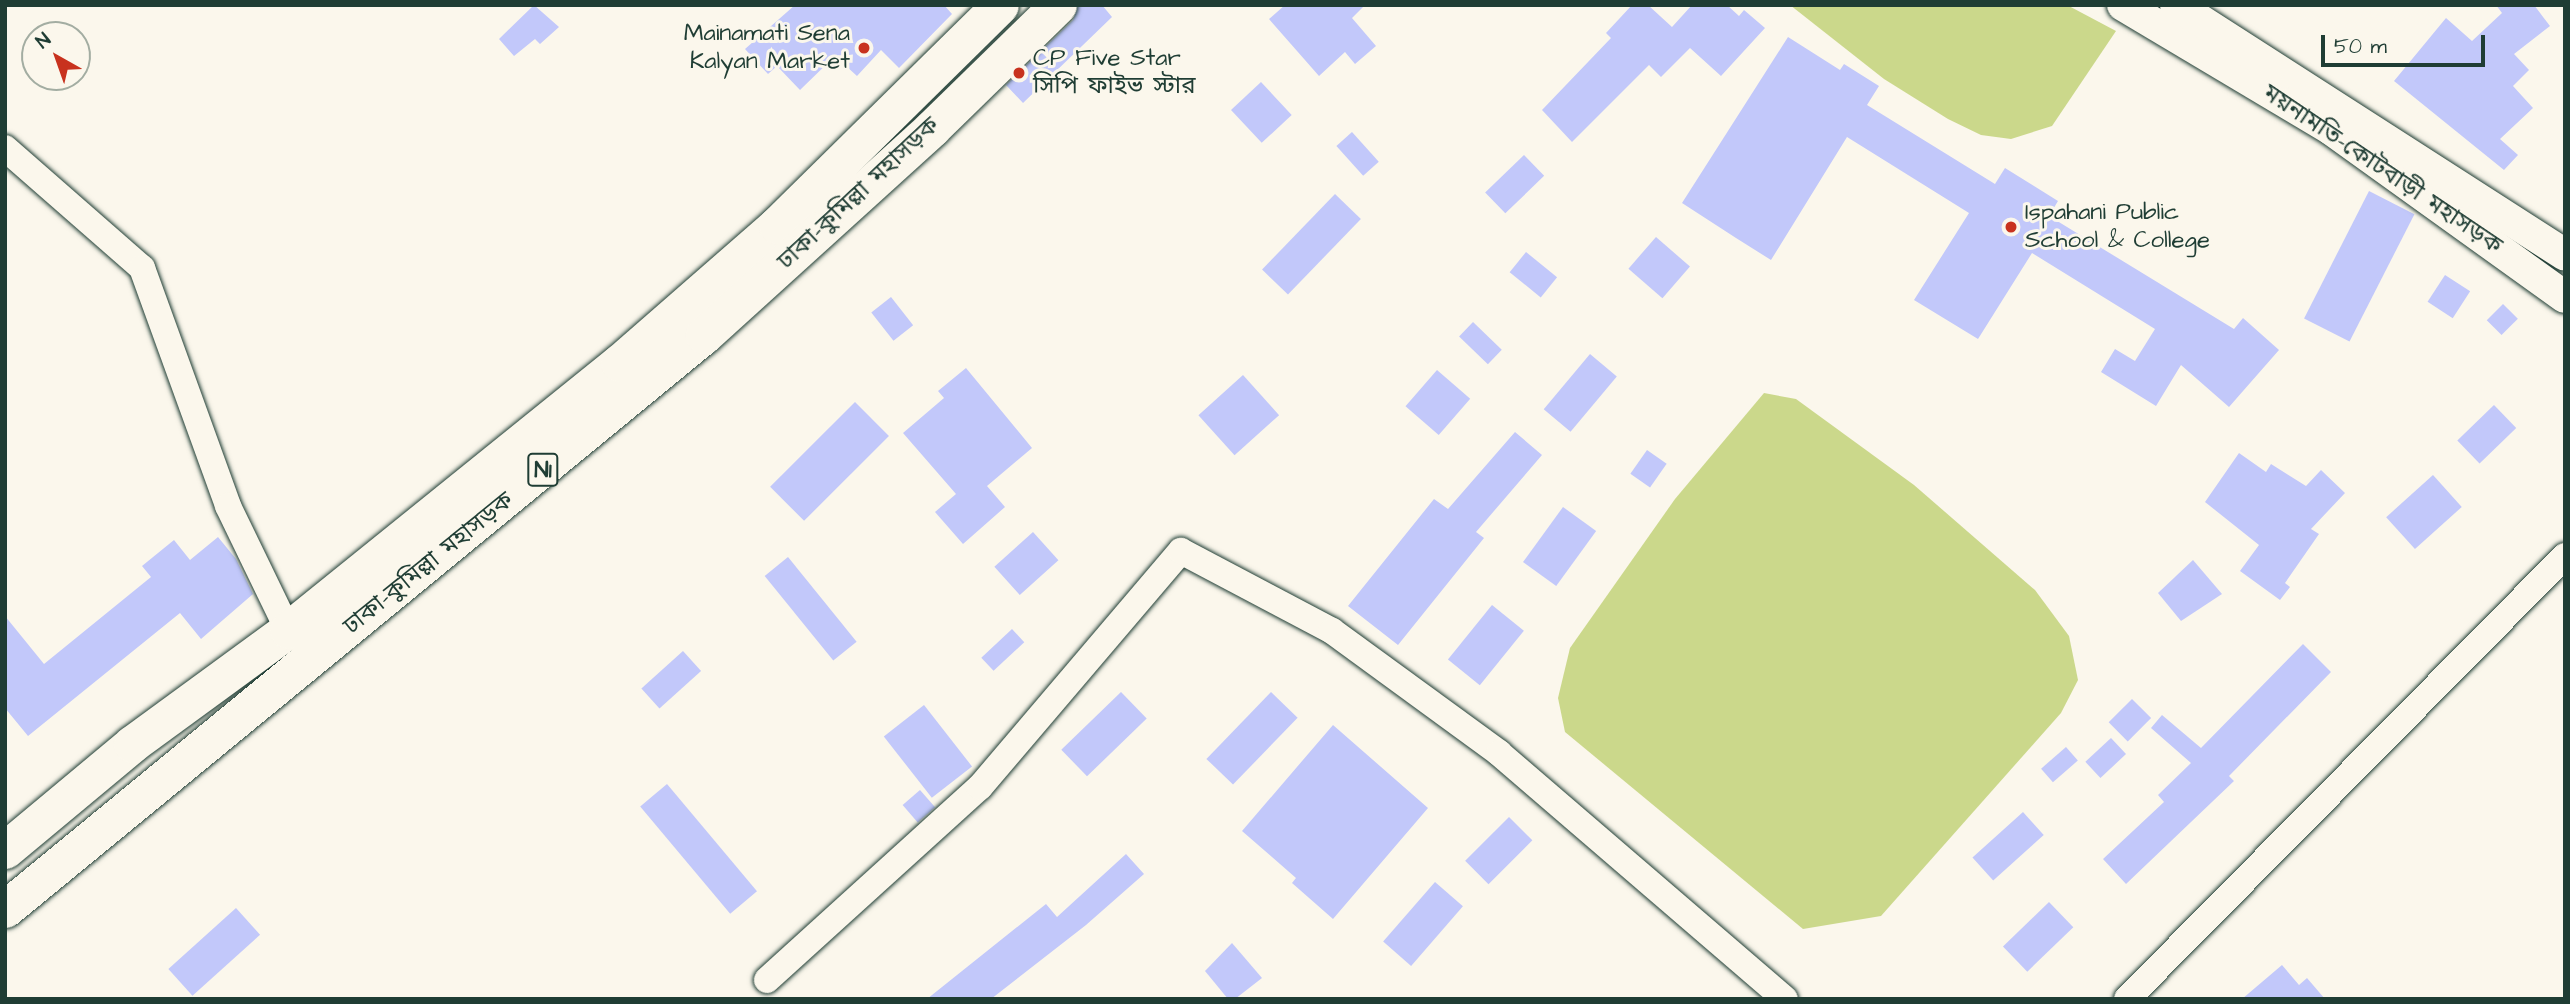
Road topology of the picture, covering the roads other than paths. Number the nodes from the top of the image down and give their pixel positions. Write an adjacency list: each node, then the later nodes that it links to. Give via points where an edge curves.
1 (1000, 5): 10 (highway, ঢাকা–কুমিল্লা মহাসড়ক / N1, via 776,225 619,363)
2 (1058, 5): 12 (highway, ঢাকা–কুমিল্লা মহাসড়ক / N1, via 922,137 704,335)
3 (2123, 5): 5 (main road, ময়নামতি–কোটবাড়ী মহাসড়ক)
4 (2176, 5): 5 (main road, ময়নামতি–কোটবাড়ী মহাসড়ক)
5 (2336, 119): 7 (main road, ময়নামতি–কোটবাড়ী মহাসড়ক); 8 (main road, ময়নামতি–কোটবাড়ী মহাসড়ক)
6 (5, 148): 10 (street, via 142,268 228,506)
7 (2565, 255)
8 (2565, 298)
9 (2565, 556): 15 (street)
10 (288, 630): 11 (highway, ঢাকা–কুমিল্লা মহাসড়ক / N1, via 132,744)
11 (5, 850)
12 (5, 909)
13 (767, 980): 14 (street, via 980,787 1181,551 1332,631 1499,753)
14 (1785, 999)
15 (2127, 999)

